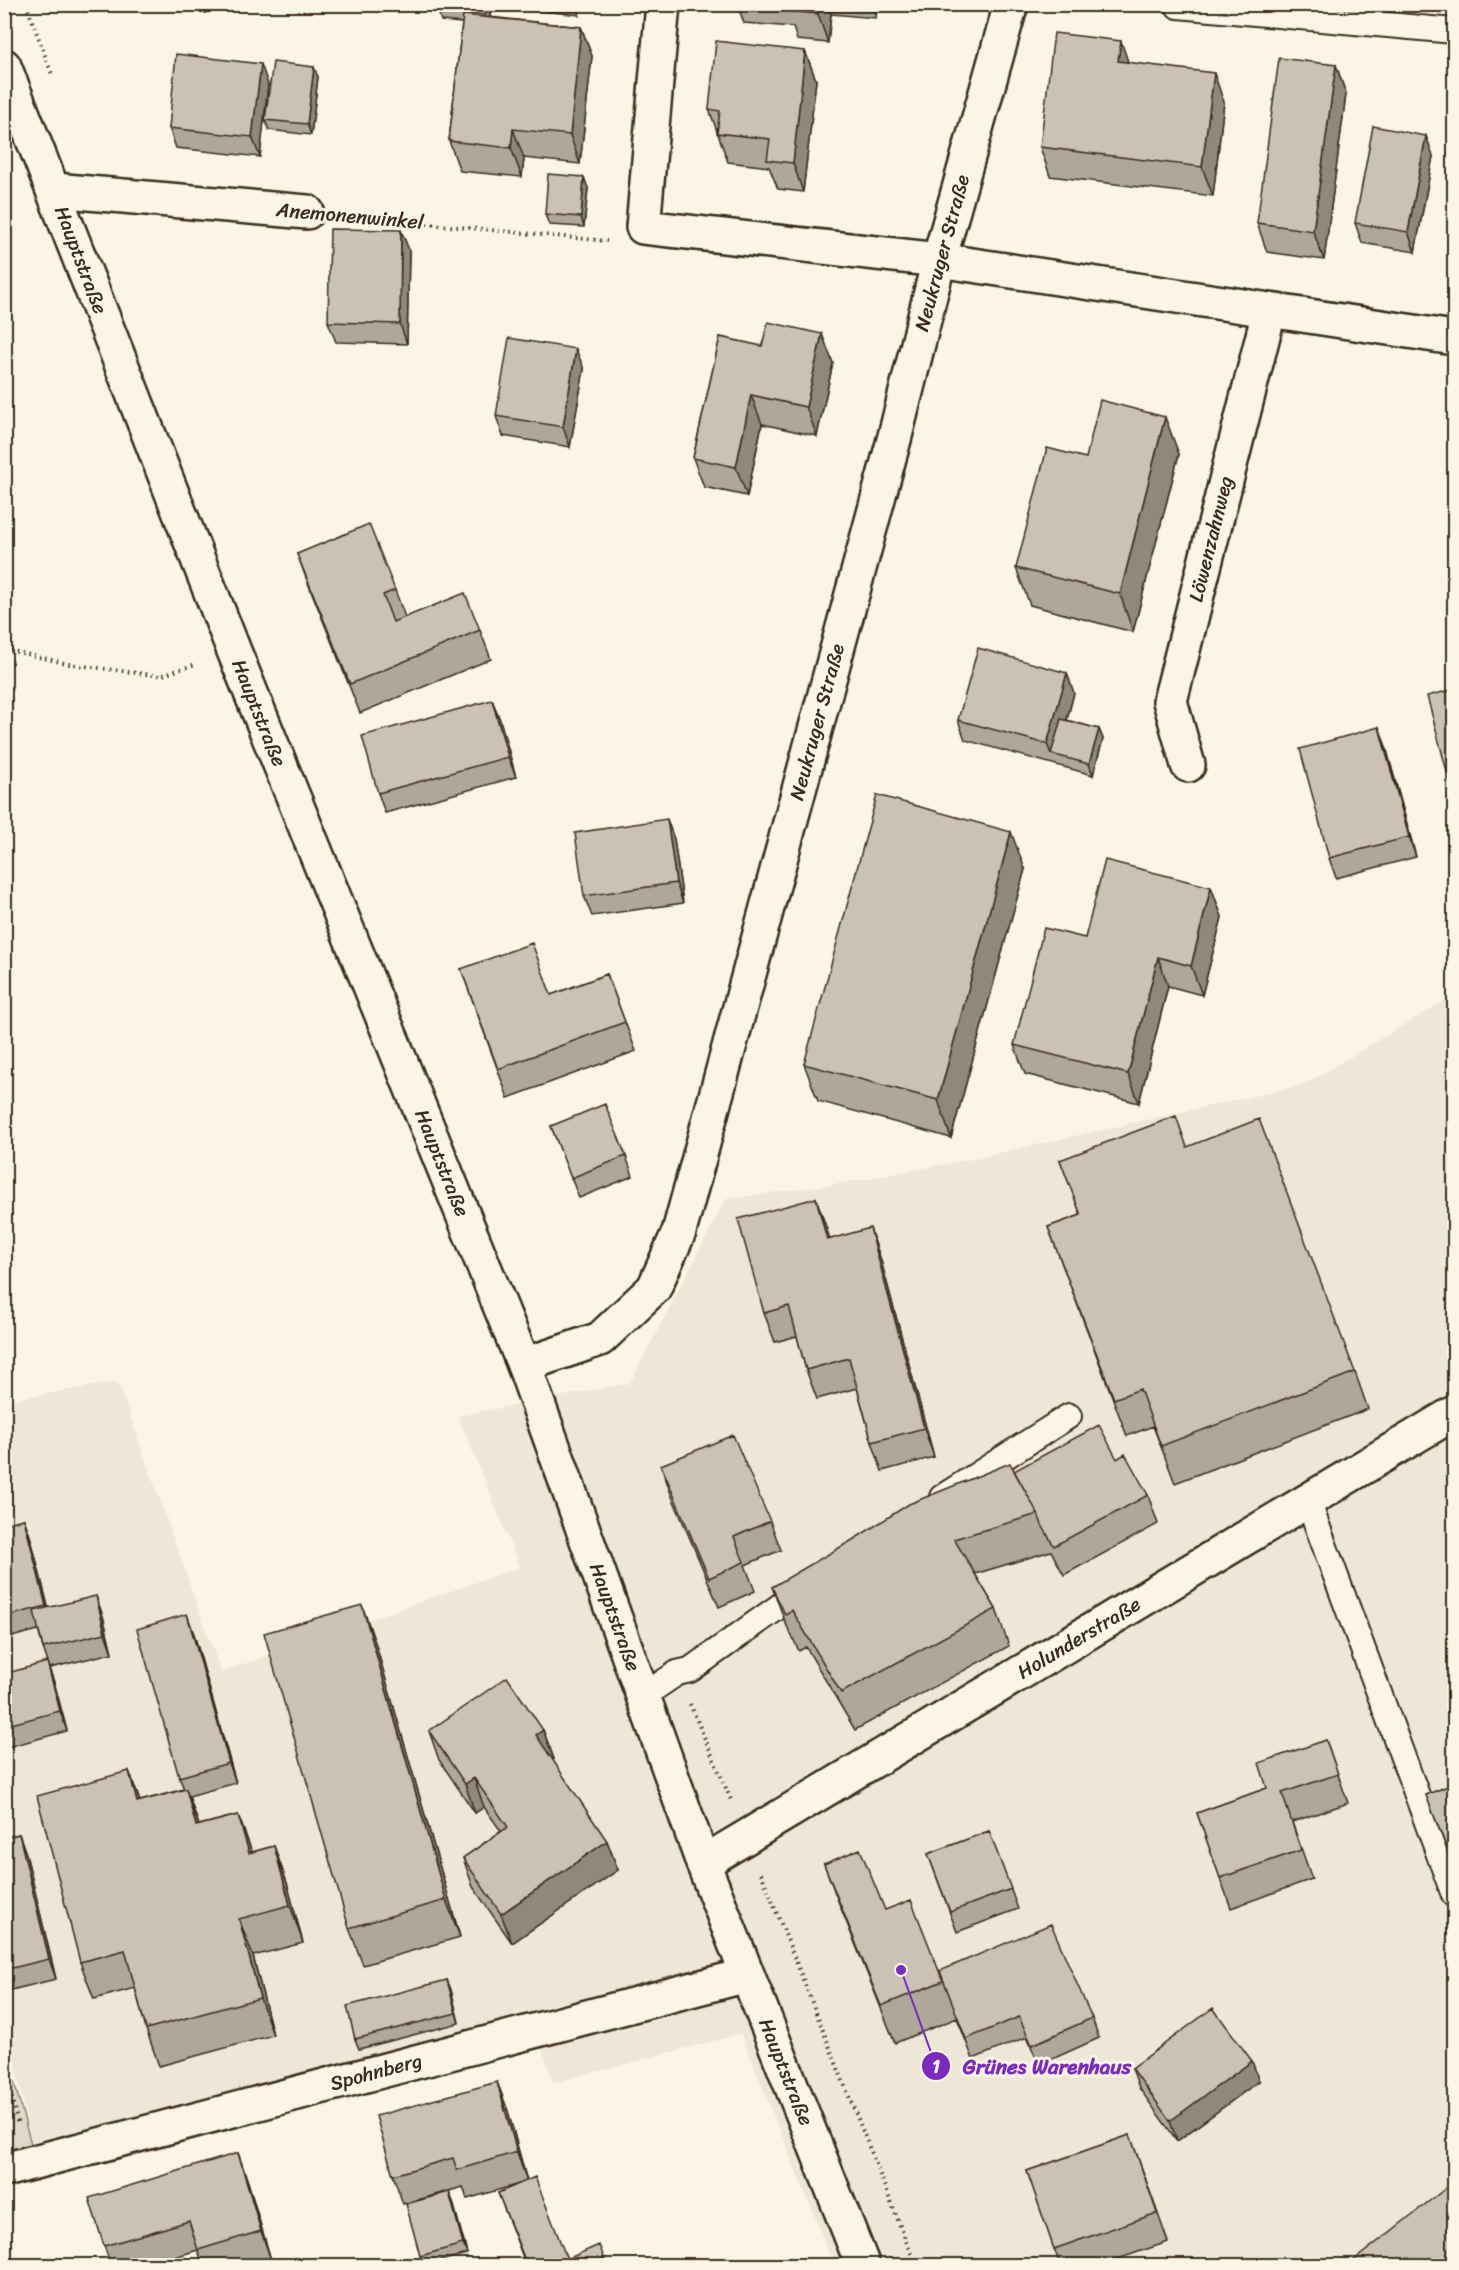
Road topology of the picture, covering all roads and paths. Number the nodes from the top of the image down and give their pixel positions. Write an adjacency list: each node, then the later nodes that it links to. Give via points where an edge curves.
1 (663, 4): 8 (street)
2 (1011, 4): 9 (street, Neukruger Straße)
3 (1178, 6): 4 (lane)
4 (1455, 31)
5 (4, 66): 6 (street, Hauptstraße)
6 (54, 190): 7 (street, Anemonenwinkel); 13 (street, Hauptstraße)
7 (306, 212): 8 (path, Anemonenwinkel, via 615,242)
8 (643, 227): 9 (street)
9 (939, 260): 10 (street); 15 (street, Neukruger Straße, via 680,1232 654,1288 600,1339)
10 (1269, 312): 11 (street); 14 (street, Löwenzahnweg, via 1170,701)
11 (1455, 338)
12 (4, 649): 13 (path, via 69,664 160,676)
13 (234, 651): 15 (street, Hauptstraße)
14 (1188, 765)
15 (524, 1365): 21 (street, Hauptstraße)
16 (1455, 1413): 18 (street, Holunderstraße)
17 (1069, 1416): 19 (lane)
18 (1308, 1501): 22 (street, Holunderstraße); 23 (lane)
19 (922, 1510)
20 (825, 1574): 21 (lane, via 690,1670 677,1672)
21 (644, 1696): 22 (street, Hauptstraße)
22 (703, 1863): 24 (street, Hauptstraße)
23 (1455, 1895)
24 (747, 1975): 26 (street, Spohnberg); 27 (street, Hauptstraße)
25 (4, 2062): 26 (path)
26 (16, 2167)
27 (863, 2265)

